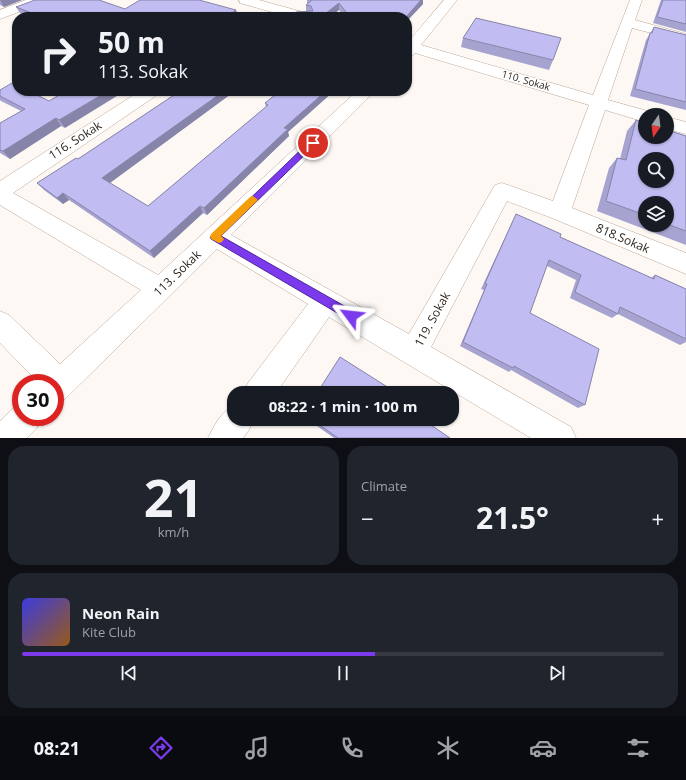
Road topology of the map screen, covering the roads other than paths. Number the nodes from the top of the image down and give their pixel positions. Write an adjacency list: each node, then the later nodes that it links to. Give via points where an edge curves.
1 (38, 0): 9 (street)
2 (245, 0): 6 (street)
3 (288, 0): 6 (street)
4 (451, 0): 12 (street)
5 (636, 0): 10 (street)
6 (278, 9): 7 (street); 8 (street)
7 (274, 12)
8 (288, 12)
9 (5, 13)
10 (626, 22): 11 (street); 16 (street)
11 (686, 38)
12 (412, 46)
13 (412, 50): 16 (street, 110. Sokak)
14 (143, 96): 20 (street, 116. Sokak)
15 (362, 96): 23 (street, 113. Sokak)
16 (598, 102): 17 (street, 110. Sokak); 22 (street)
17 (638, 114)
18 (674, 124): 19 (street)
19 (686, 128)
20 (0, 191)
21 (0, 195): 25 (street)
22 (560, 212): 24 (street, 818.Sokak); 28 (street, 119. Sokak, via 502,192)
23 (214, 237): 25 (street, 113. Sokak); 26 (street)
24 (686, 264)
25 (160, 289): 30 (street, 113. Sokak)
26 (325, 301): 28 (street); 31 (street)
27 (0, 324): 29 (street)
28 (414, 352): 34 (street, 119. Sokak)
29 (47, 374)
30 (64, 380)
31 (263, 386)
32 (233, 426): 33 (street)
33 (224, 438)
34 (560, 438)

